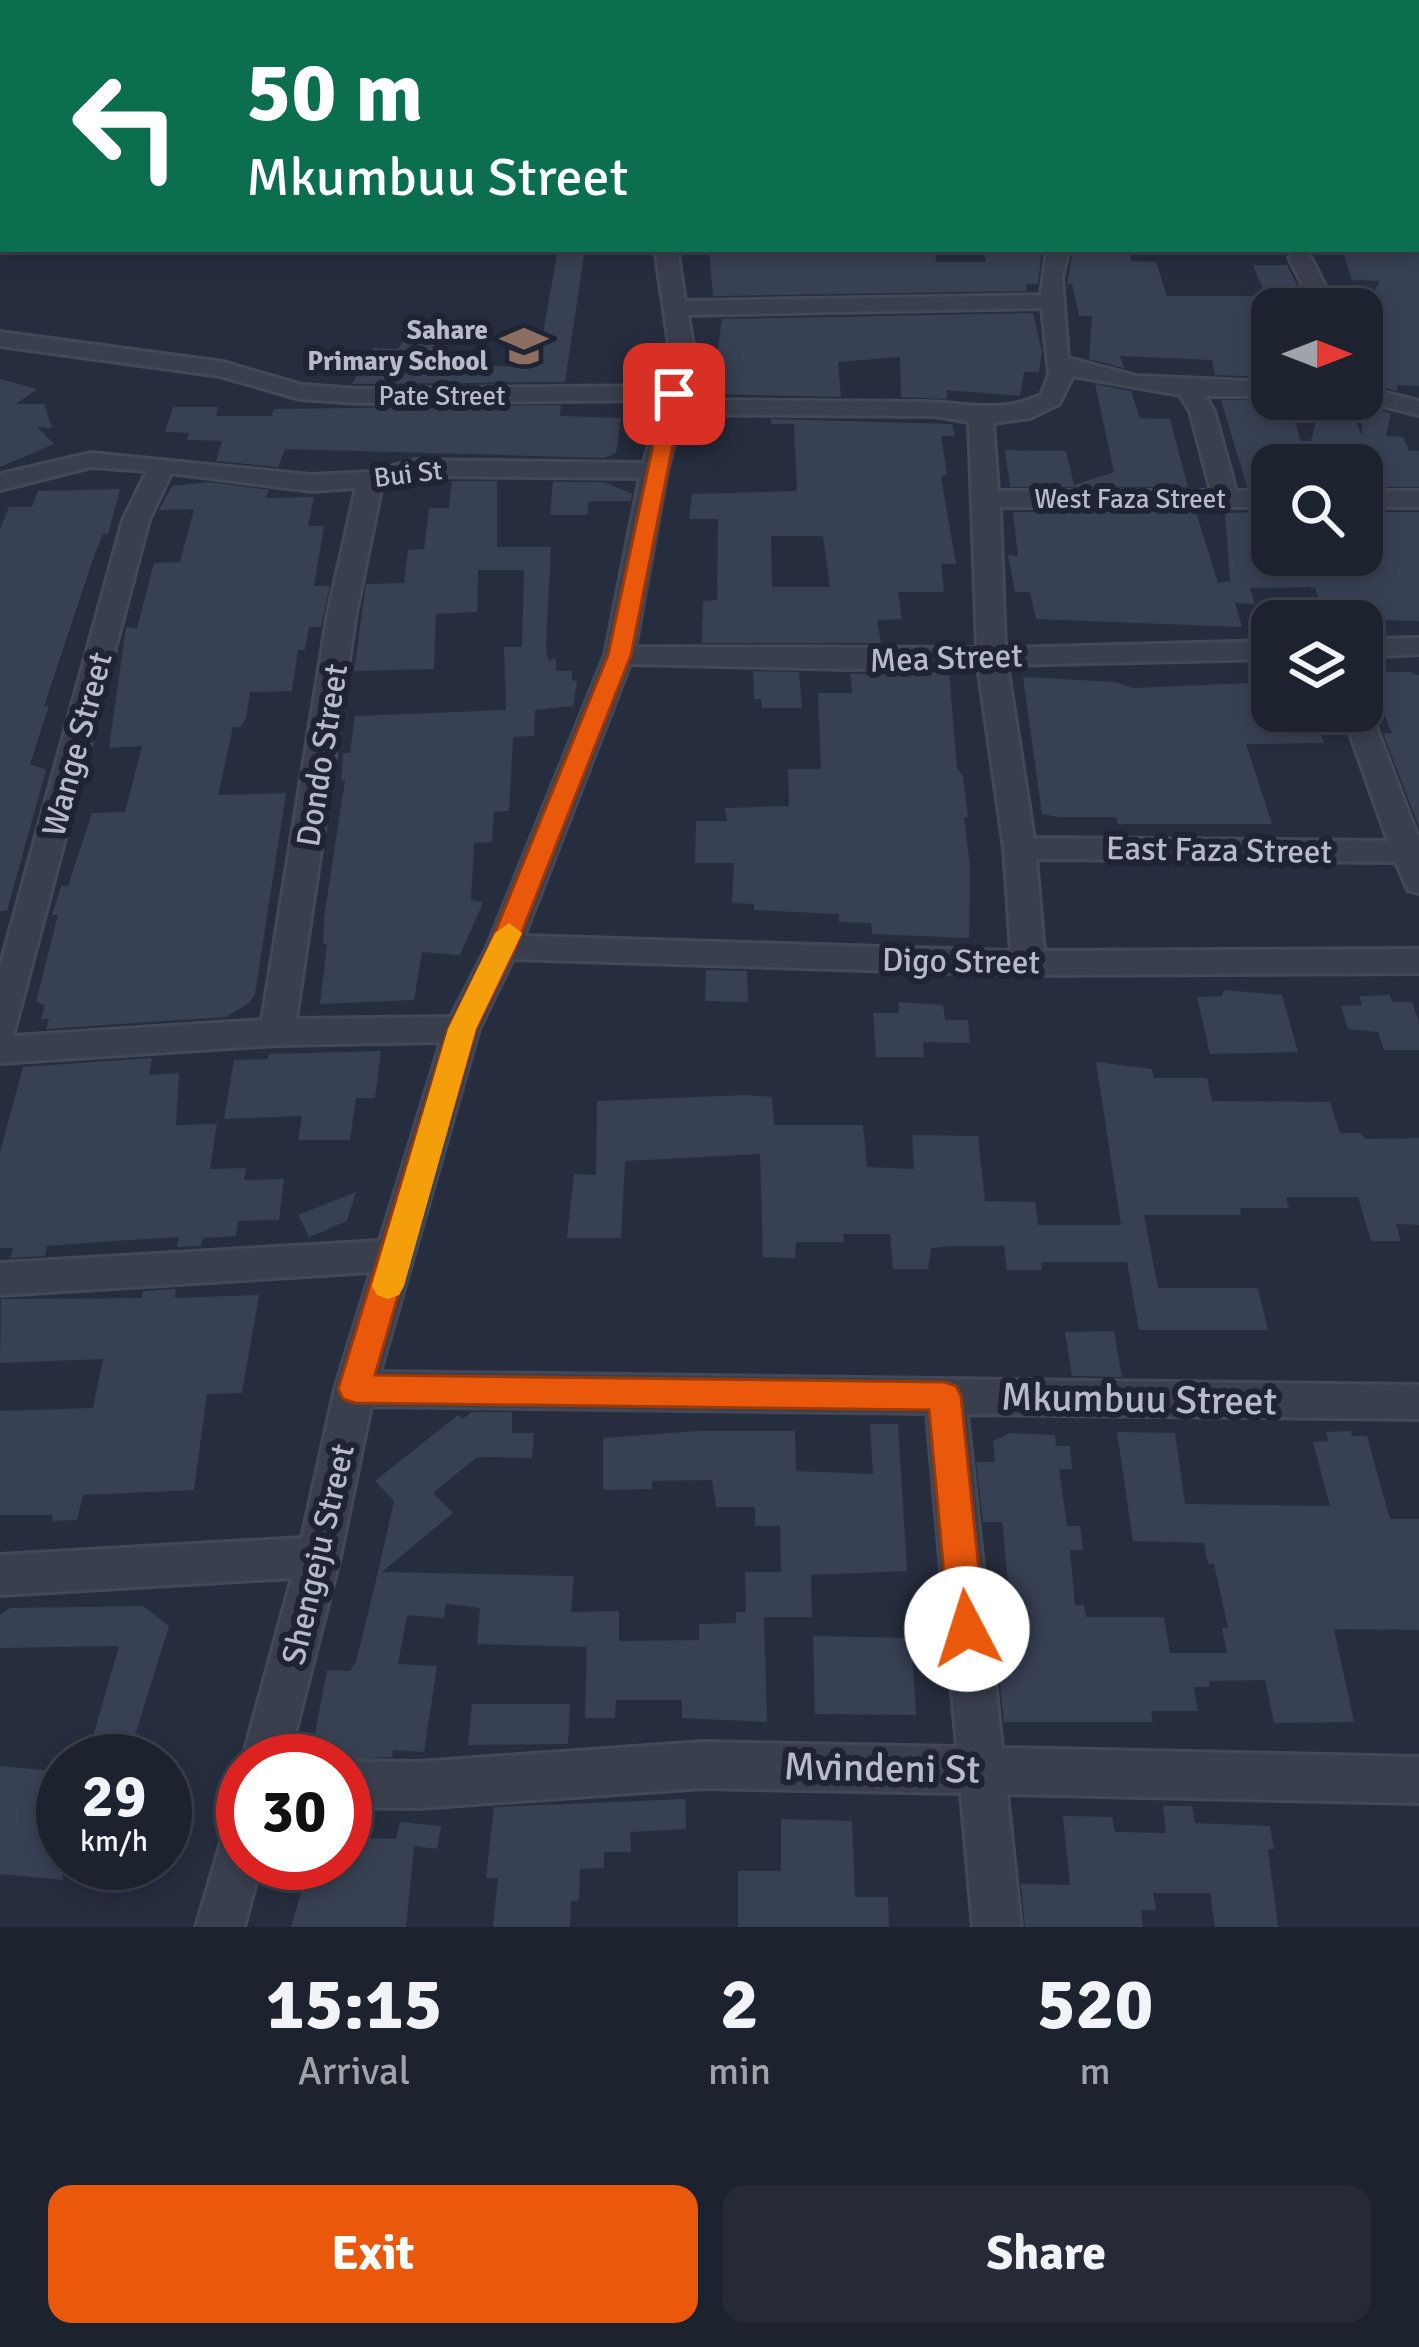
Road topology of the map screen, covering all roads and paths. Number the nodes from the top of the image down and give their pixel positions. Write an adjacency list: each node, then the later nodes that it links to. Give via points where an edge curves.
1 (667, 252): 6 (street, Shengeju Street)
2 (1058, 252): 5 (street)
3 (1300, 258): 4 (street)
4 (1315, 288)
5 (1053, 301): 6 (street); 9 (street)
6 (676, 308): 14 (street, Shengeju Street, via 681,344)
7 (0, 339): 8 (street, Pate Street)
8 (49, 347): 10 (street); 14 (street, Pate Street, via 223,369 300,392 358,397)
9 (1058, 362): 11 (street, via 1108,379); 16 (street, via 1051,400)
10 (0, 363)
11 (1189, 388): 12 (street); 21 (street)
12 (1251, 389)
13 (1383, 399): 15 (street)
14 (673, 400): 16 (street, Pate Street); 18 (street, Shengeju Street)
15 (1419, 408)
16 (983, 417): 22 (street)
17 (163, 464): 19 (street, Bui St, via 311,483); 20 (street, Bui St, via 91,460); 34 (street, Wange Street, via 136,520)
18 (654, 471): 19 (street, Bui St, via 416,468); 29 (street, Shengeju Street)
19 (370, 480): 40 (street, Dondo Street)
20 (0, 482)
21 (1225, 498): 22 (street, West Faza Street); 23 (street, West Faza Street)
22 (987, 499): 30 (street)
23 (1251, 499)
24 (1383, 499): 25 (street)
25 (1419, 500)
26 (1419, 646): 27 (street)
27 (1383, 647)
28 (1251, 650): 30 (street, Mea Street)
29 (619, 655): 30 (street, Mea Street); 35 (street, Shengeju Street)
30 (991, 655): 32 (street)
31 (1364, 732): 33 (street)
32 (1020, 848): 33 (street, East Faza Street); 37 (street)
33 (1417, 862)
34 (16, 914): 38 (street, Wange Street)
35 (503, 947): 37 (street, Digo Street); 39 (street, Shengeju Street)
36 (1419, 961): 37 (street, Digo Street)
37 (1028, 963)
38 (0, 1029)
39 (462, 1029): 40 (street); 42 (street, Shengeju Street)
40 (277, 1032): 41 (street)
41 (0, 1050)
42 (398, 1255): 43 (street); 44 (street, Shengeju Street)
43 (0, 1279)
44 (355, 1389): 45 (street, Mkumbuu Street); 47 (street, Shengeju Street)
45 (945, 1396): 46 (street, Mkumbuu Street); 50 (street)
46 (1419, 1402)
47 (319, 1557): 48 (street); 49 (street, Shengeju Street)
48 (0, 1574)
49 (272, 1734)
50 (980, 1768): 51 (street, Mvindeni St); 52 (street, Mvindeni St, via 703,1765); 55 (street)
51 (1419, 1780)
52 (372, 1784)
53 (230, 1890): 54 (street)
54 (220, 1927)
55 (997, 1927)

